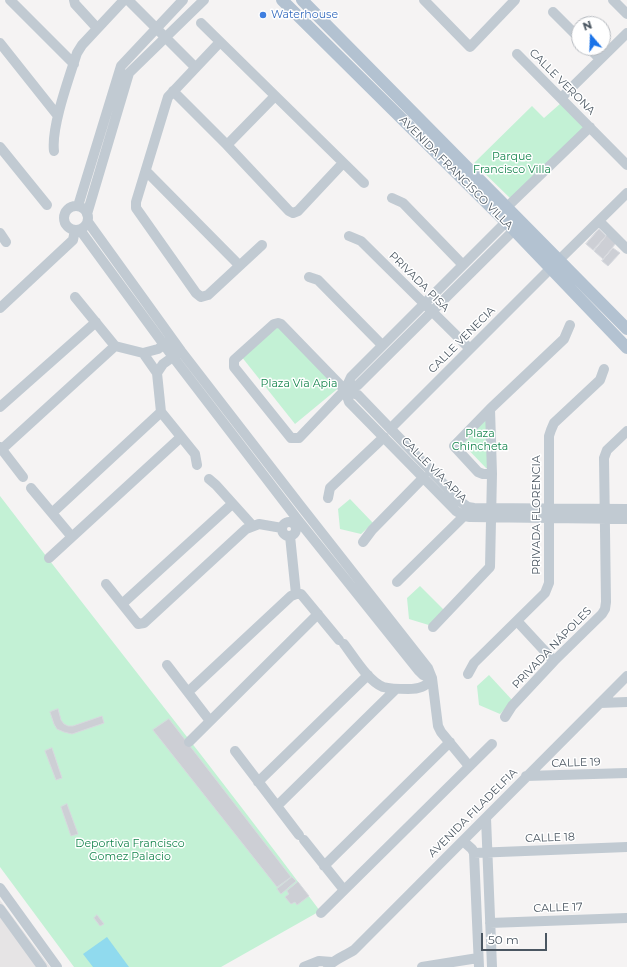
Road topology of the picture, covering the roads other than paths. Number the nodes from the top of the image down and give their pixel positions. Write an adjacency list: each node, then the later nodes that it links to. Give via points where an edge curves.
1 (10, 0): 25 (street)
2 (74, 0): 15 (street)
3 (124, 0): 15 (street)
4 (128, 0): 16 (street)
5 (183, 0): 16 (street)
6 (204, 0): 19 (street)
7 (282, 0): 36 (main road, AVENIDA FRANCISCO VILLA)
8 (302, 0): 32 (main road, AVENIDA FRANCISCO VILLA)
9 (424, 0): 10 (street, via 470,47)
10 (515, 0)
11 (614, 0): 13 (street)
12 (553, 12): 17 (street)
13 (627, 14)
14 (201, 23): 20 (street)
15 (97, 28): 25 (street, via 82,45)
16 (157, 28): 19 (street); 44 (street, via 121,66)
17 (571, 30)
18 (627, 33): 24 (street)
19 (165, 37): 26 (street); 46 (street, via 129,73)
20 (220, 42): 26 (street); 28 (street)
21 (0, 44): 30 (street)
22 (517, 54): 29 (street, CALLE VERONA)
23 (597, 56): 24 (street)
24 (600, 59): 29 (street)
25 (74, 64): 30 (street)
26 (195, 67): 27 (street)
27 (173, 91): 33 (street); 39 (street, via 165,103)
28 (275, 96): 33 (street); 37 (street)
29 (561, 98): 31 (street, CALLE VERONA)
30 (58, 116): 35 (street, via 53,141)
31 (590, 127): 38 (street, CALLE VERONA); 45 (street, CALLE VERONA)
32 (443, 141): 36 (main road); 45 (main road, AVENIDA FRANCISCO VILLA)
33 (227, 145): 37 (street, via 288,211 293,213 298,211)
34 (0, 147): 43 (street)
35 (54, 151)
36 (434, 151): 48 (main road, AVENIDA FRANCISCO VILLA)
37 (343, 163): 40 (street)
38 (627, 165)
39 (146, 171): 54 (street); 54 (street, via 136,208 196,293 201,296 208,295)
40 (364, 183)
41 (627, 193): 47 (street, CALLE VENECIA)
42 (392, 198): 55 (street, via 403,204)
43 (46, 206)
44 (78, 206): 46 (street, via 85,210); 49 (street, via 69,208 64,217 66,226)
45 (507, 207): 48 (main road, AVENIDA FRANCISCO VILLA); 48 (street)
46 (88, 218): 49 (street, via 86,225); 64 (street)
47 (599, 222): 52 (street); 53 (street, CALLE VENECIA)
48 (514, 225): 53 (main road, AVENIDA FRANCISCO VILLA); 55 (street); 60 (street)
49 (77, 230): 59 (street, via 73,240); 64 (street)
50 (349, 236): 58 (street, PRIVADA PISA, via 361,241)
51 (262, 245): 54 (street)
52 (627, 249)
53 (555, 264): 63 (main road, AVENIDA FRANCISCO VILLA); 67 (main road, AVENIDA FRANCISCO VILLA); 68 (street, CALLE VENECIA)
54 (239, 265)
55 (463, 265): 58 (street)
56 (309, 277): 65 (street, via 318,280)
57 (76, 296): 61 (street)
58 (424, 304): 60 (street, PRIVADA PISA); 65 (street)
59 (0, 308)
60 (432, 311): 68 (street, PRIVADA PISA); 74 (street, via 358,384)
61 (96, 322): 66 (street); 75 (street)
62 (570, 325): 76 (street, via 564,339)
63 (627, 328)
64 (168, 342): 69 (street); 70 (street, via 158,349); 71 (street)
65 (382, 345): 74 (street, via 351,376)
66 (115, 346): 70 (street); 82 (street)
67 (627, 348)
68 (470, 349): 78 (street, CALLE VENECIA)
69 (181, 351): 71 (street); 95 (street)
70 (143, 353): 73 (street)
71 (173, 357): 73 (street, via 163,364); 99 (street)
72 (604, 369): 96 (street, PRIVADA FLORENCIA, via 600,380 554,423 550,430)
73 (157, 373): 77 (street)
74 (345, 390): 74 (street, via 278,323 234,360 234,367 291,438 299,438); 78 (street, CALLE VÍA APIA, via 358,395); 81 (street, CALLE VÍA APIA, via 349,402)
75 (0, 407)
76 (490, 409): 84 (street); 84 (street, via 454,446 478,472)
77 (161, 412): 80 (street); 94 (street)
78 (391, 428): 92 (street, CALLE VÍA APIA, via 461,502)
79 (627, 431): 97 (street, PRIVADA NÁPOLES, via 604,458)
80 (181, 437): 83 (street, via 195,454); 103 (street)
81 (384, 437): 86 (street, CALLE VÍA APIA); 89 (street, via 330,488)
82 (1, 448): 85 (street)
83 (197, 465)
84 (492, 474): 93 (street)
85 (23, 477)
86 (424, 477): 92 (street, CALLE VÍA APIA, via 456,511); 104 (street)
87 (209, 479): 90 (street)
88 (31, 488): 94 (street)
89 (328, 498)
90 (232, 504): 100 (street); 109 (street)
91 (627, 509): 97 (street, CALLE VÍA APIA)
92 (466, 511): 93 (street, CALLE VÍA APIA, via 474,508); 106 (street)
93 (491, 512): 96 (street, CALLE VÍA APIA); 112 (street, via 490,567)
94 (52, 513): 103 (street)
95 (306, 513): 99 (street); 118 (street, via 428,668)
96 (548, 513): 97 (street, CALLE VÍA APIA); 111 (street, PRIVADA FLORENCIA, via 547,588)
97 (606, 514): 98 (street, CALLE VÍA APIA); 113 (street, PRIVADA NÁPOLES, via 605,609)
98 (627, 519)
99 (296, 522): 101 (street, via 286,522); 102 (street, via 296,531); 118 (street, via 419,671)
100 (252, 525): 101 (street); 109 (street, via 144,623 138,624)
101 (282, 528): 102 (street, via 283,534)
102 (290, 536): 108 (street)
103 (72, 537): 105 (street)
104 (362, 542)
105 (49, 558)
106 (398, 582)
107 (106, 584): 109 (street)
108 (296, 594): 110 (street, via 301,594); 120 (street)
109 (122, 604)
110 (318, 614): 116 (street); 124 (street)
111 (517, 621): 113 (street); 115 (street, PRIVADA FLORENCIA, via 474,663)
112 (433, 627)
113 (554, 661): 123 (street, PRIVADA NÁPOLES)
114 (167, 665): 120 (street)
115 (468, 674)
116 (368, 675): 119 (street, via 383,687); 132 (street)
117 (627, 676): 121 (street, AVENIDA FILADELFIA)
118 (432, 678): 119 (street, via 420,688); 126 (street, via 438,726)
119 (396, 689): 133 (street)
120 (188, 692): 124 (street)
121 (600, 702): 122 (street); 131 (street, AVENIDA FILADELFIA)
122 (627, 702)
123 (505, 717)
124 (210, 721): 125 (street)
125 (189, 742)
126 (450, 742): 129 (street); 139 (street)
127 (492, 744): 129 (street)
128 (235, 751): 132 (street)
129 (469, 766): 141 (street)
130 (627, 773): 131 (street, CALLE 19)
131 (526, 776): 134 (street, AVENIDA FILADELFIA)
132 (258, 782): 133 (street)
133 (277, 806): 139 (street)
134 (486, 818): 135 (street, AVENIDA FILADELFIA); 137 (street)
135 (463, 841): 138 (street); 147 (street, AVENIDA FILADELFIA, via 354,950)
136 (627, 847): 137 (street, CALLE 18)
137 (487, 852): 138 (street, CALLE 18); 145 (street)
138 (474, 853): 146 (street)
139 (324, 866): 141 (street)
140 (0, 888): 149 (street)
141 (344, 890): 143 (street)
142 (0, 909): 148 (street)
143 (321, 913)
144 (627, 918): 145 (street, CALLE 17)
145 (490, 923): 152 (street)
146 (478, 962): 151 (street)
147 (325, 964): 150 (street, AVENIDA FILADELFIA)
148 (42, 967)
149 (57, 967)
150 (304, 967)
151 (422, 967)
152 (492, 967)

